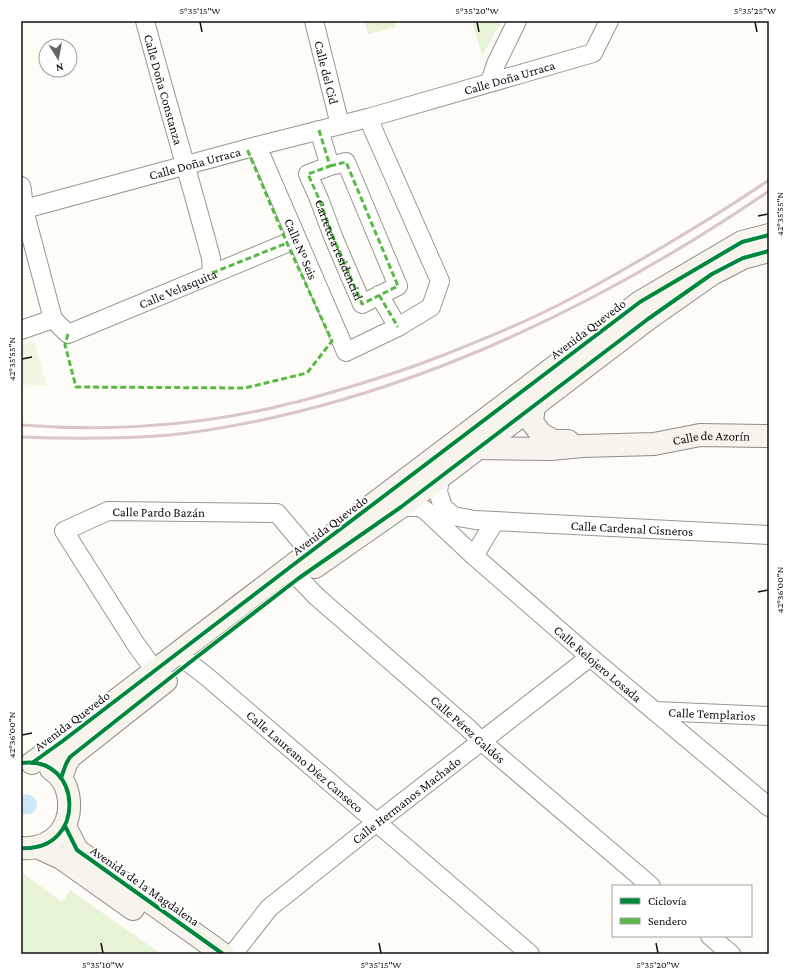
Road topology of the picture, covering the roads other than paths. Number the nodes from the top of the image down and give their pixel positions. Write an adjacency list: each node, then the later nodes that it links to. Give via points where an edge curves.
1 (145, 21): 10 (street, Calle Doña Constanza)
2 (314, 21): 7 (street, Calle del Cid)
3 (517, 21): 5 (street)
4 (609, 21): 5 (street, Calle Doña Urraca, via 593,53)
5 (490, 82): 6 (street, Calle Doña Urraca)
6 (368, 118): 7 (street, Calle Doña Urraca); 21 (street, via 440,281 431,307)
7 (340, 125): 8 (street, Calle Doña Urraca)
8 (319, 130): 9 (street, Calle Doña Urraca); 11 (street)
9 (257, 146): 10 (street, Calle Doña Urraca); 21 (street, Calle Nº Seis, via 346,352)
10 (186, 165): 13 (street, Calle Doña Urraca); 17 (street, Calle Doña Constanza, via 211,258)
11 (330, 166): 18 (street, Carretera residencial, via 346,162 398,286); 18 (street, Carretera residencial, via 308,174 362,304)
12 (21, 186): 13 (street)
13 (22, 210): 20 (street)
14 (769, 235): 19 (main road, via 742,242)
15 (287, 243): 17 (street, Calle Velasquita)
16 (769, 251): 19 (main road, via 744,258)
17 (212, 274): 20 (street, Calle Velasquita, via 68,334)
18 (379, 295): 21 (street)
19 (644, 311): 23 (main road, Avenida Quevedo); 24 (main road, Avenida Quevedo)
20 (54, 319): 22 (street)
21 (398, 327)
22 (21, 330)
23 (534, 406): 25 (main road, Avenida Quevedo); 26 (main road, via 532,422)
24 (478, 426): 25 (main road, Calle de Azorín); 32 (main road, Avenida Quevedo)
25 (502, 430): 26 (main road, Calle de Azorín); 30 (main road, Avenida Quevedo)
26 (541, 434): 29 (main road, Calle de Azorín, via 554,441 568,441)
27 (769, 436): 28 (main road, Calle de Azorín, via 700,435)
28 (654, 444): 29 (main road, Calle de Azorín); 31 (main road, Calle de Azorín, via 668,448)
29 (582, 446): 30 (main road, Calle de Azorín, via 551,449)
30 (478, 448): 33 (main road, Avenida Quevedo)
31 (769, 448)
32 (438, 456): 33 (main road, via 424,474); 38 (main road, Avenida Quevedo)
33 (432, 483): 34 (main road, Avenida Quevedo); 35 (street, via 427,509); 36 (street, Calle Cardenal Cisneros, via 442,506 453,516)
34 (401, 507): 35 (street, Calle Relojero Losada, via 419,507); 40 (main road, Avenida Quevedo)
35 (431, 516): 39 (street, Calle Relojero Losada)
36 (495, 521): 37 (street, Calle Cardenal Cisneros); 39 (street)
37 (769, 535)
38 (310, 552): 40 (main road, Avenida Quevedo); 43 (street, Calle Pardo Bazán, via 277,512 108,511 64,532)
39 (474, 556): 41 (street, Calle Relojero Losada)
40 (294, 573): 42 (main road, Avenida Quevedo); 43 (main road, Avenida Quevedo); 46 (street, Calle Pérez Galdós, via 317,597)
41 (590, 657): 44 (street, Calle Relojero Losada); 46 (street, Calle Hermanos Machado)
42 (189, 663): 48 (main road, Avenida Quevedo, via 70,757); 50 (street, Calle Laureano Díez Canseco)
43 (155, 671): 47 (main road, Avenida Quevedo, via 58,745)
44 (655, 711): 45 (street, Calle Templarios); 49 (street, Calle Relojero Losada)
45 (769, 716)
46 (481, 741): 50 (street, Calle Hermanos Machado); 53 (street, Calle Pérez Galdós)
47 (26, 763): 48 (main road, via 40,764 55,771)
48 (61, 778): 51 (main road, via 67,790 70,808)
49 (769, 807)
50 (377, 822): 57 (street, Calle Hermanos Machado, via 269,908); 58 (street, Calle Laureano Díez Canseco)
51 (65, 826): 52 (main road, via 45,845); 56 (main road, Avenida de la Magdalena, via 77,850)
52 (29, 847): 55 (main road, Avenida de la Magdalena, via 61,858)
53 (650, 885)
54 (711, 937): 59 (street)
55 (197, 954)
56 (223, 954)
57 (233, 954)
58 (530, 954)
59 (731, 954)

